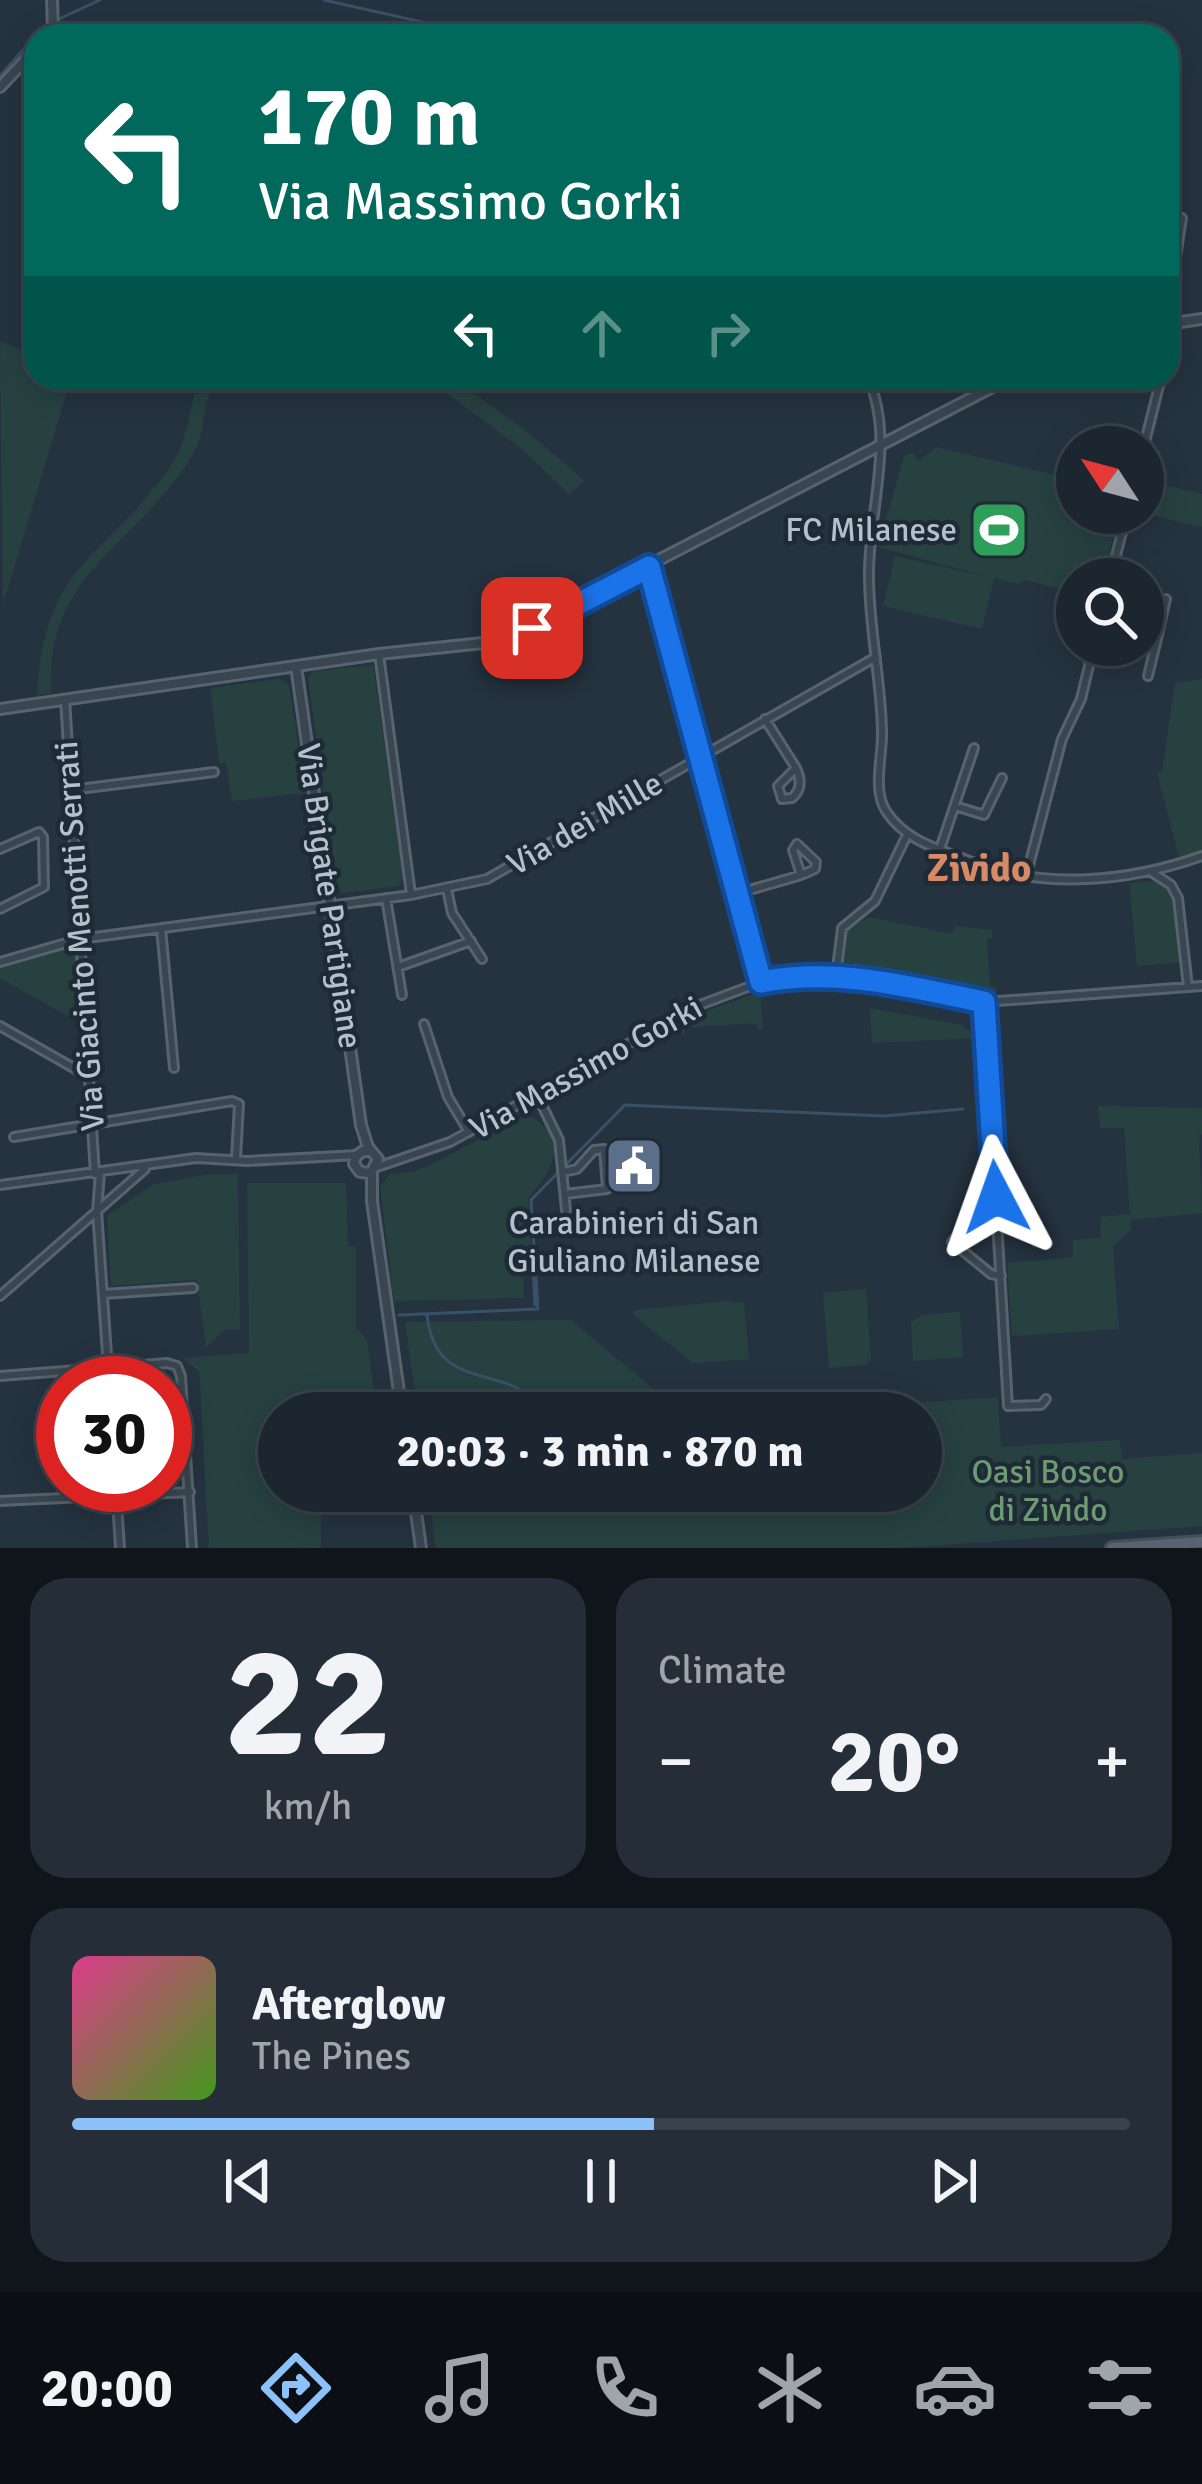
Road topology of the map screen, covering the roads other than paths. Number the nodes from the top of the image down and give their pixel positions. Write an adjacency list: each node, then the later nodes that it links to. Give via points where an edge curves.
1 (24, 62): 2 (street)
2 (0, 87)
3 (1182, 218): 4 (street)
4 (1179, 244)
5 (872, 390): 9 (street)
6 (987, 390): 9 (street)
7 (1158, 390): 8 (street)
8 (1149, 426)
9 (881, 445): 10 (street); 14 (street, via 869,571)
10 (649, 567): 13 (street, via 538,626 467,645); 23 (street)
11 (1166, 599): 12 (street)
12 (1164, 608)
13 (379, 654): 15 (street); 38 (street)
14 (875, 657): 21 (street, Via dei Mille); 29 (street, via 881,802)
15 (296, 666): 19 (street); 40 (street, Via Brigate Partigiane)
16 (1088, 666): 35 (street)
17 (1150, 666): 18 (street)
18 (1148, 676)
19 (65, 699): 20 (street); 27 (street, Via Giacinto Menotti Serrati)
20 (0, 709)
21 (765, 719): 23 (street, Via dei Mille); 24 (street)
22 (974, 748): 28 (street)
23 (702, 755): 36 (street, Via dei Mille, via 510,869); 37 (street)
24 (796, 768): 24 (street, via 778,787 782,799 797,791)
25 (214, 772): 27 (street)
26 (1002, 778): 28 (street, via 986,814)
27 (71, 790): 43 (street, Via Giacinto Menotti Serrati)
28 (955, 806): 30 (street)
29 (907, 836): 30 (street); 48 (street, via 875,901 842,928)
30 (940, 849): 35 (street)
31 (0, 850): 41 (street, via 38,832 43,837 44,887)
32 (1202, 856): 33 (street)
33 (1149, 871): 35 (street); 51 (street, via 1178,898)
34 (801, 875): 34 (street, via 817,864 798,843 793,850); 37 (street)
35 (1026, 877)
36 (447, 889): 38 (street, Via dei Mille); 44 (street)
37 (739, 893): 49 (street)
38 (411, 895): 39 (street, Via dei Mille)
39 (386, 898): 40 (street, Via dei Mille); 47 (street)
40 (330, 906): 42 (street, Via dei Mille); 60 (street, Via Brigate Partigiane)
41 (0, 909)
42 (161, 928): 43 (street, Via dei Mille); 56 (street)
43 (80, 939): 46 (street, Via dei Mille); 57 (street, Via Giacinto Menotti Serrati)
44 (471, 941): 45 (street); 47 (street)
45 (482, 959)
46 (0, 962)
47 (398, 967): 52 (street)
48 (836, 976): 49 (street, Via Massimo Gorki); 53 (street, Via Massimo Gorki)
49 (761, 982): 58 (street, Via Massimo Gorki, via 697,1006)
50 (1202, 986): 51 (street, Via Massimo Gorki)
51 (1188, 987): 53 (street, Via Massimo Gorki)
52 (403, 995)
53 (984, 1002): 74 (street)
54 (424, 1024): 61 (street)
55 (0, 1027): 57 (street)
56 (174, 1068)
57 (88, 1076): 59 (street, Via Giacinto Menotti Serrati)
58 (536, 1095): 61 (street, Via Massimo Gorki); 69 (street, via 556,1132)
59 (91, 1124): 62 (street); 64 (street, via 232,1101 239,1104); 70 (street, Via Giacinto Menotti Serrati)
60 (362, 1125): 63 (street, Via Brigate Partigiane); 66 (street, Via Brigate Partigiane)
61 (469, 1132): 65 (street, Via Massimo Gorki)
62 (14, 1137)
63 (374, 1154): 65 (street); 66 (street); 68 (street, Via Brigate Partigiane)
64 (236, 1158): 66 (street); 67 (street)
65 (401, 1160): 68 (street, Via Massimo Gorki)
66 (358, 1161): 68 (street); 75 (street, Via Brigate Partigiane)
67 (147, 1167): 70 (street); 76 (street)
68 (375, 1170): 75 (street, Via Brigate Partigiane)
69 (563, 1172): 73 (street); 73 (street, via 604,1149 607,1189)
70 (98, 1173): 71 (street, Via Giacinto Menotti Serrati); 72 (street)
71 (101, 1184): 76 (street, Via Giacinto Menotti Serrati); 78 (street, Via Giacinto Menotti Serrati)
72 (0, 1185)
73 (565, 1194): 77 (street)
74 (996, 1197): 79 (street); 79 (street, via 952,1242)
75 (372, 1201): 86 (street, Via Brigate Partigiane)
76 (108, 1202): 78 (street)
77 (566, 1210)
78 (98, 1211): 81 (street, Via Giacinto Menotti Serrati); 82 (street)
79 (1000, 1276): 87 (street, via 1008,1406)
80 (193, 1288): 81 (street)
81 (103, 1294): 83 (street, Via Giacinto Menotti Serrati)
82 (0, 1296)
83 (107, 1356)
84 (36, 1373): 85 (street)
85 (0, 1376)
86 (399, 1392)
87 (1046, 1399)
88 (36, 1500): 89 (street)
89 (0, 1501)
90 (118, 1512): 94 (street)
91 (191, 1512): 95 (street)
92 (416, 1512): 96 (street)
93 (1202, 1542): 97 (main road)
94 (119, 1548)
95 (192, 1548)
96 (421, 1548)
97 (1112, 1548)

